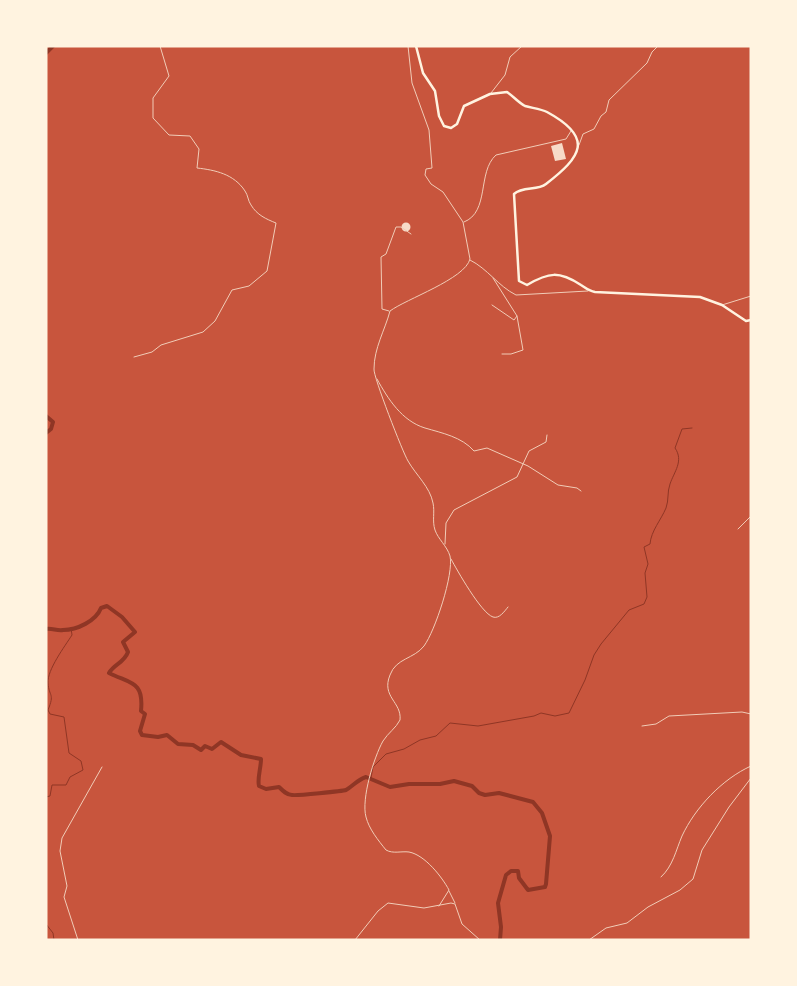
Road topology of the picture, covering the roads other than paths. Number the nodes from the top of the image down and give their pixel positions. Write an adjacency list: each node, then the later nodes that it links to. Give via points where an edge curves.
1 (160, 46): 21 (street, via 169,76 153,98 153,118 169,135 190,136 199,149 196,168 229,176 245,190 250,205 262,218 276,223 267,271 249,286 232,290 212,324 202,332)
2 (408, 46): 9 (street, via 412,83 429,130 432,168 426,169 426,175 431,184 443,192)
3 (416, 46): 6 (main road, via 423,73 435,91 444,126 451,128 457,124 464,106)
4 (522, 46): 6 (street, via 510,57 505,75)
5 (658, 46): 8 (street, via 647,63 609,100 606,112 594,129 583,134)
6 (490, 94): 7 (main road, via 507,92 523,105 545,111)
7 (572, 130): 8 (main road); 9 (street, via 566,139 496,155 489,163 477,210)
8 (578, 146): 13 (main road, via 571,164 543,186 514,194 517,276 519,282 526,285 543,276 559,274)
9 (463, 222): 11 (street)
10 (411, 234): 17 (street, via 396,227 386,254 381,257 382,309)
11 (470, 259): 12 (street); 17 (street, via 450,279)
12 (492, 277): 13 (street, via 506,290 516,294); 18 (street)
13 (588, 291): 16 (main road, via 700,297)
14 (751, 296): 16 (street)
15 (492, 305): 18 (street, via 514,320)
16 (722, 305): 19 (main road, via 743,319)
17 (390, 311): 22 (street, via 378,342 373,371)
18 (517, 316): 20 (street, via 523,350)
19 (751, 320)
20 (502, 354)
21 (134, 357)
22 (376, 376): 24 (street, via 394,407 415,422 458,439 474,451 487,448); 28 (street, via 407,460 434,503 435,531)
23 (547, 435): 24 (street, via 546,442 529,451)
24 (524, 465): 25 (street, via 558,485); 28 (street, via 517,477 454,510 446,523)
25 (581, 491)
26 (751, 516): 27 (street)
27 (738, 529)
28 (445, 546): 29 (street)
29 (450, 557): 30 (street, via 472,594 490,615 494,618 500,616); 37 (street, via 443,601 424,647 399,661 389,677 388,691 398,707 400,720 384,739 373,761 365,816 389,852 410,852 420,857)
30 (508, 608)
31 (751, 714): 32 (street, via 669,716 656,724)
32 (642, 726)
33 (751, 766): 36 (street, via 723,784 690,820)
34 (102, 767): 41 (street, via 62,838 60,851 67,886 64,897)
35 (751, 778): 45 (street, via 702,850 693,879 627,923 606,928)
36 (662, 877)
37 (449, 890): 38 (street); 39 (street)
38 (455, 904): 39 (street); 40 (street, via 462,924)
39 (439, 906): 42 (street, via 388,903)
40 (474, 936): 43 (street); 44 (street)
41 (78, 940)
42 (355, 940)
43 (473, 940)
44 (480, 940)
45 (589, 940)

